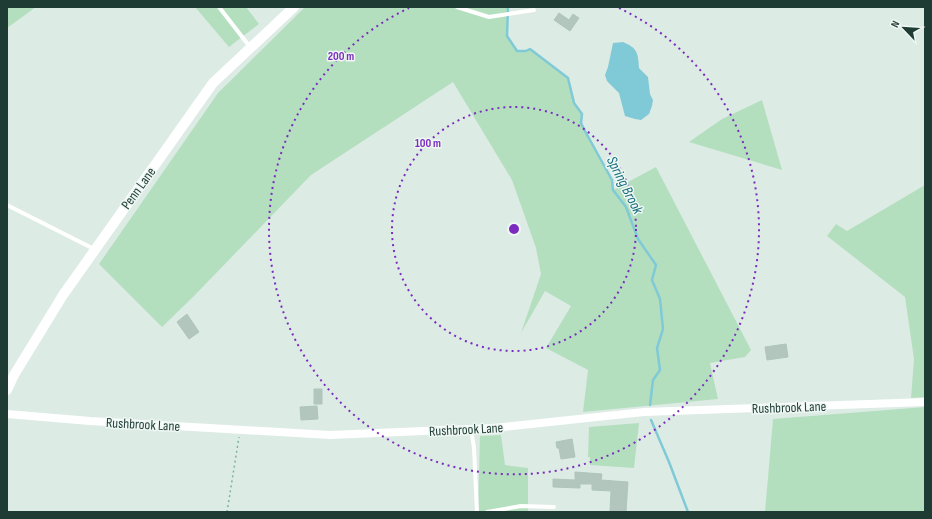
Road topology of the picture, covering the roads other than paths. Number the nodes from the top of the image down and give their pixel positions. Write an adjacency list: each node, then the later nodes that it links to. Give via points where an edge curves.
1 (219, 7): 5 (lane)
2 (294, 7): 5 (street, Penn Lane)
3 (457, 7): 4 (lane, via 489,17)
4 (534, 10)
5 (250, 47): 7 (street, Penn Lane, via 213,83)
6 (7, 205): 7 (lane)
7 (95, 249): 8 (street, Penn Lane, via 63,295)
8 (7, 390)
9 (925, 402): 11 (street, Rushbrook Lane, via 644,412)
10 (7, 414): 11 (street, Rushbrook Lane, via 330,435)
11 (471, 429): 13 (lane)
12 (554, 507): 14 (lane, via 521,506)
13 (477, 512)
14 (487, 512)

